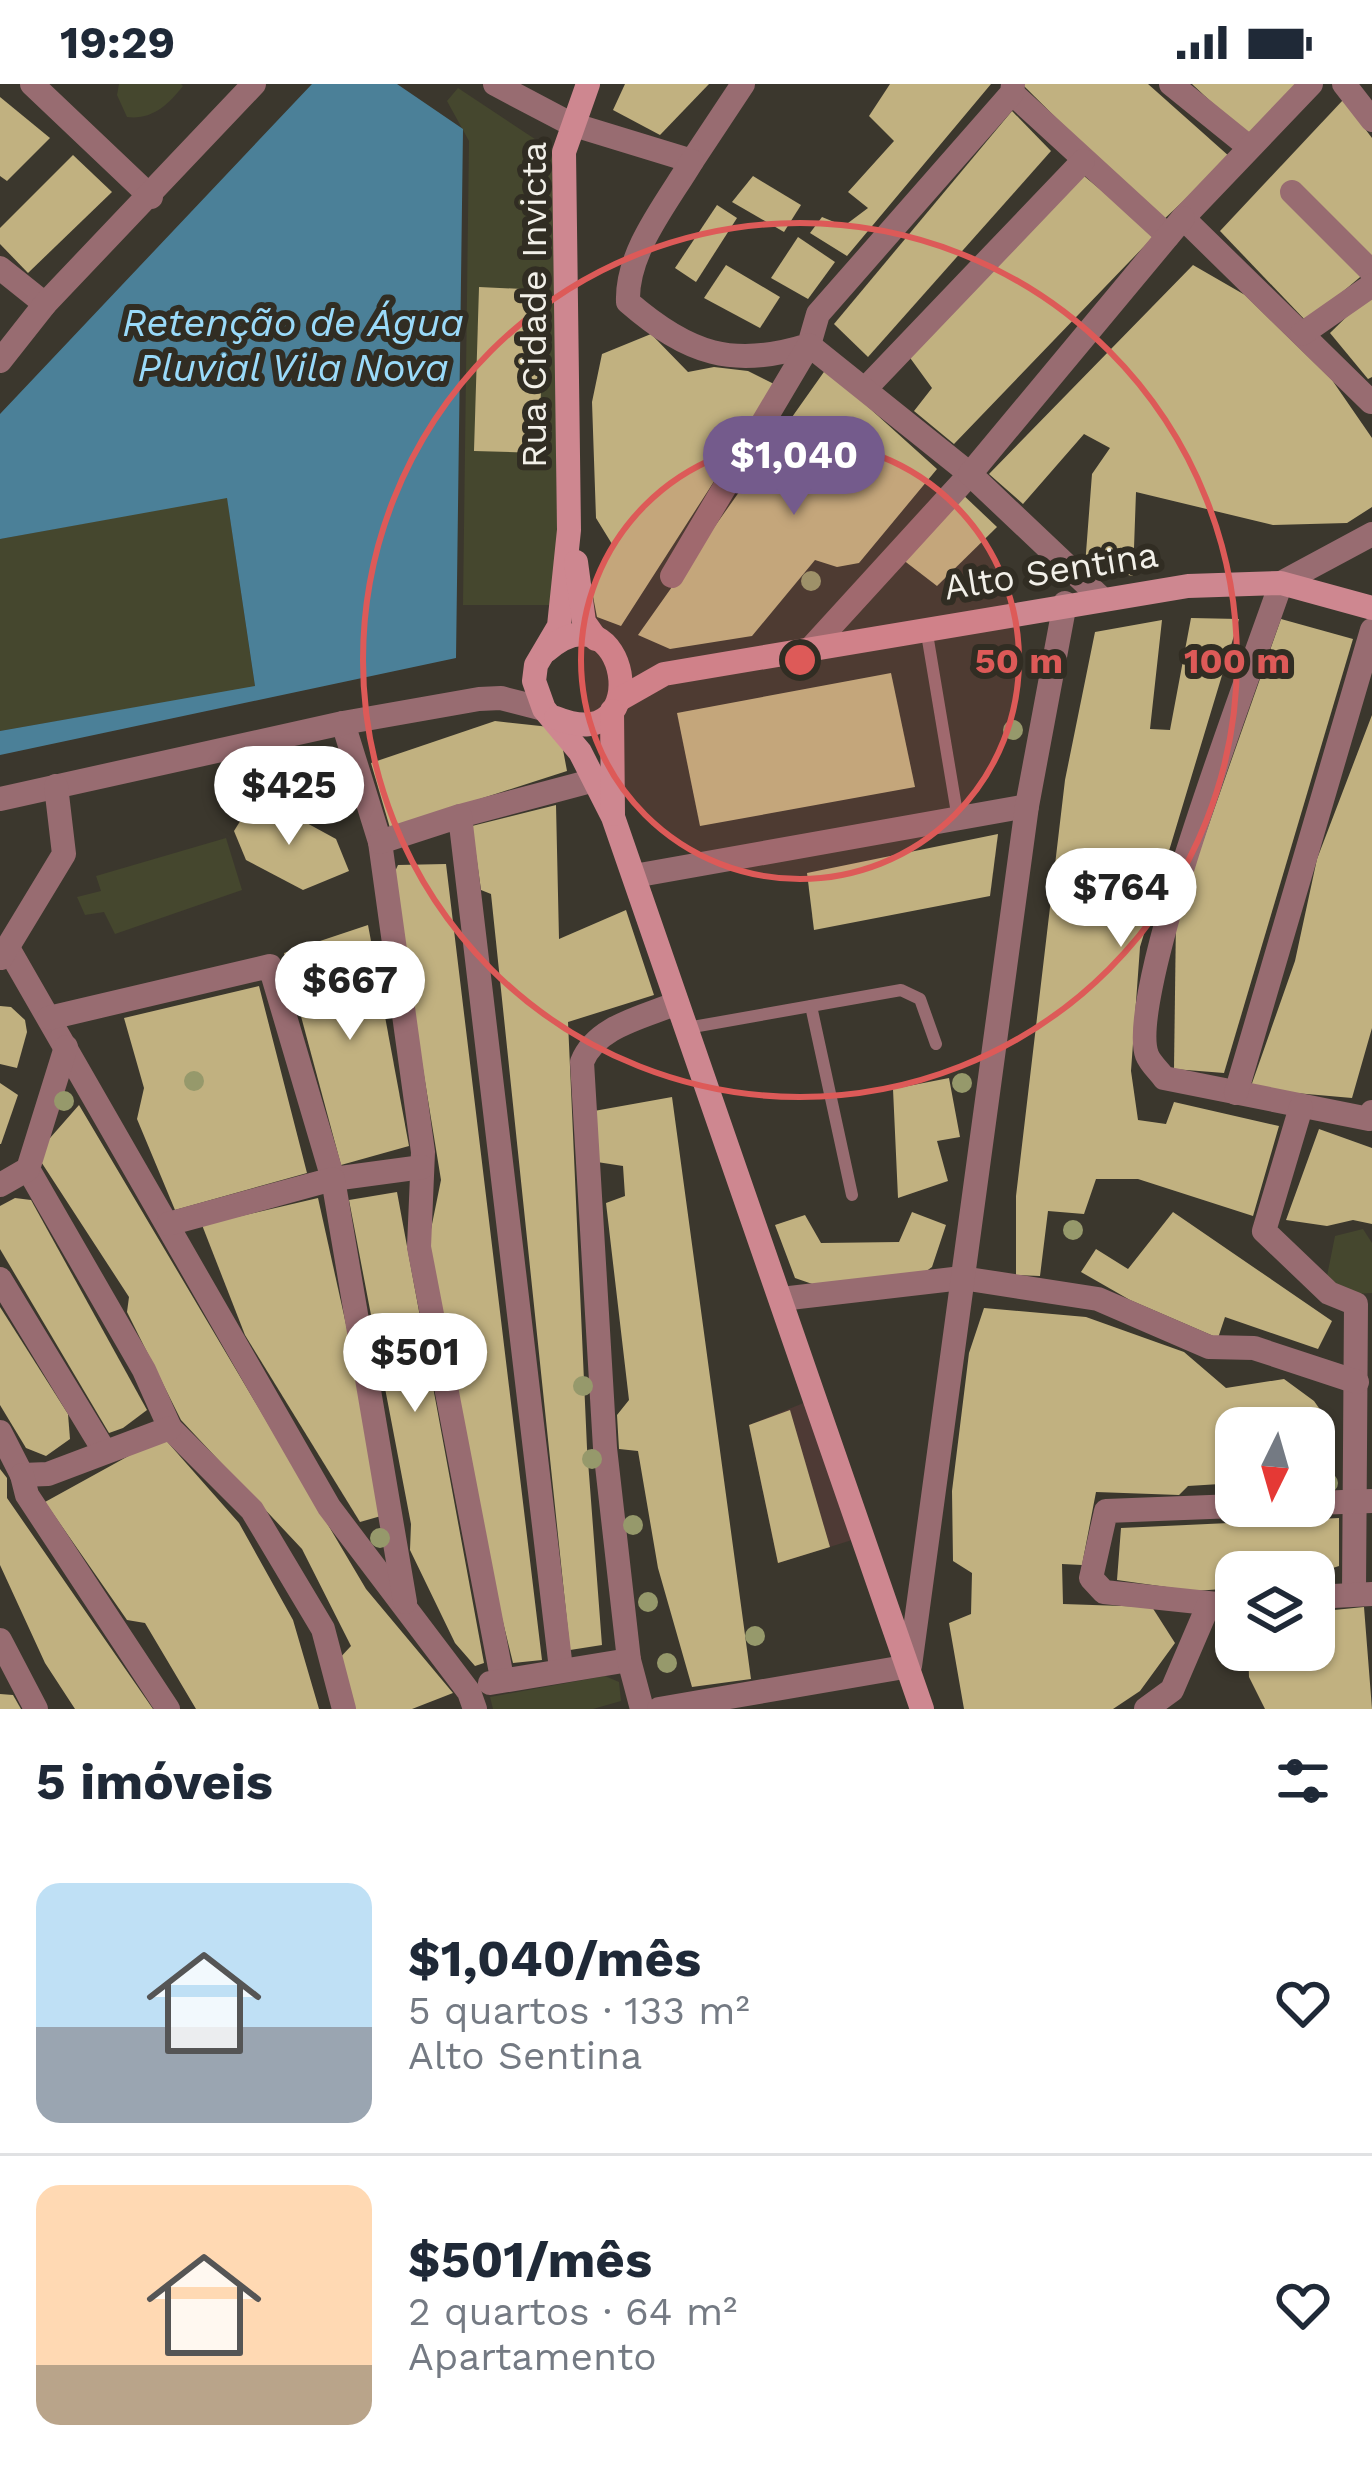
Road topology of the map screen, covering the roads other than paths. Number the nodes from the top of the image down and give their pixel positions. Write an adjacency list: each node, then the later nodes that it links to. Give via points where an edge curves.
1 (32, 84): 16 (street)
2 (495, 84): 11 (street)
3 (588, 84): 11 (main road, Rua Cidade Invicta)
4 (743, 84): 13 (street)
5 (1171, 84): 12 (street)
6 (1311, 84): 12 (street)
7 (1344, 84): 10 (street)
8 (243, 88): 16 (street)
9 (1013, 88): 14 (street); 23 (street, via 818,314)
10 (1372, 120)
11 (571, 124): 13 (street); 28 (main road, Rua Cidade Invicta, via 564,152)
12 (1249, 147): 17 (street)
13 (692, 161): 23 (street, via 636,260 628,302 699,350 732,359)
14 (1083, 161): 17 (street); 25 (street)
15 (1292, 193): 19 (street)
16 (151, 197): 21 (street)
17 (1175, 227): 22 (street); 27 (street)
18 (0, 268): 21 (street)
19 (1372, 272)
20 (1372, 285): 22 (street)
21 (45, 304): 24 (street)
22 (1302, 334): 26 (street)
23 (809, 345): 25 (street); 30 (street)
24 (0, 361)
25 (867, 387): 27 (street)
26 (1372, 402)
27 (970, 474): 32 (street); 38 (street)
28 (569, 530): 37 (main road, Rua Cidade Invicta, via 584,622); 40 (main road, Rua Cidade Invicta, via 559,626)
29 (1372, 534): 31 (street)
30 (672, 576)
31 (1281, 583): 32 (main road, Alto Sentina); 34 (main road, Alto Sentina); 62 (street, via 1165,921 1145,1034 1147,1055 1164,1078)
32 (1101, 598): 33 (main road, Alto Sentina)
33 (1065, 603): 35 (main road, Alto Sentina); 49 (street)
34 (1372, 608)
35 (926, 628): 38 (main road, Alto Sentina); 52 (lane)
36 (1372, 630): 62 (street)
37 (596, 639): 39 (main road); 40 (main road, via 568,637)
38 (811, 648): 41 (main road, Alto Sentina)
39 (617, 657): 41 (main road, Alto Sentina, via 664,667); 43 (main road, via 623,681)
40 (540, 659): 42 (street); 44 (main road, via 537,695)
41 (740, 661): 43 (main road, Alto Sentina, via 664,674)
42 (479, 699): 44 (street); 45 (street)
43 (616, 705): 44 (main road, via 585,724); 51 (main road)
44 (550, 714): 46 (main road)
45 (344, 723): 47 (street); 53 (street)
46 (595, 780): 50 (street); 51 (main road)
47 (56, 786): 48 (street); 55 (street, via 64,854)
48 (0, 799)
49 (1027, 806): 52 (street); 71 (street)
50 (460, 816): 53 (street); 90 (street)
51 (614, 817): 54 (main road)
52 (958, 820): 54 (street)
53 (380, 842): 65 (street)
54 (634, 876): 56 (main road)
55 (4, 953): 58 (street)
56 (677, 1003): 59 (main road); 88 (street, via 603,1034 582,1062 605,1448)
57 (812, 1006): 59 (lane); 60 (lane, via 901,990 920,999); 69 (lane)
58 (49, 1018): 61 (street); 67 (street, via 270,966)
59 (686, 1028): 73 (main road)
60 (936, 1044)
61 (66, 1047): 66 (street); 70 (street)
62 (1236, 1093): 63 (street)
63 (1301, 1107): 64 (street); 74 (street, via 1264,1231 1329,1293)
64 (1371, 1117)
65 (422, 1167): 67 (street); 91 (street, via 419,1247)
66 (28, 1169): 68 (street); 77 (street)
67 (333, 1179): 70 (street); 86 (street)
68 (0, 1185)
69 (852, 1195)
70 (168, 1224): 86 (street, via 329,1507)
71 (962, 1278): 73 (street); 75 (street, via 1098,1300 1209,1347 1254,1348); 89 (street)
72 (0, 1280): 79 (street)
73 (781, 1299): 89 (main road)
74 (1364, 1304): 75 (street)
75 (1357, 1382): 76 (street)
76 (1364, 1412): 81 (street)
77 (170, 1429): 79 (street); 96 (street, via 252,1510 323,1629)
78 (0, 1432): 80 (street)
79 (105, 1453): 80 (street)
80 (22, 1475): 95 (street, via 27,1495)
81 (1363, 1501): 83 (street)
82 (1215, 1506): 84 (street, via 1106,1511 1091,1578 1095,1588)
83 (1363, 1593)
84 (1208, 1606): 85 (street); 100 (street, via 1172,1690)
85 (1215, 1606)
86 (406, 1610): 93 (street)
87 (2, 1650): 94 (street)
88 (629, 1660): 90 (street); 97 (street)
89 (910, 1666): 92 (street); 99 (main road)
90 (561, 1669): 91 (street)
91 (502, 1678): 93 (street)
92 (784, 1697): 98 (street)
93 (472, 1701)
94 (36, 1709)
95 (168, 1709)
96 (344, 1709)
97 (642, 1709)
98 (659, 1709)
99 (922, 1709)
100 (1145, 1709)

